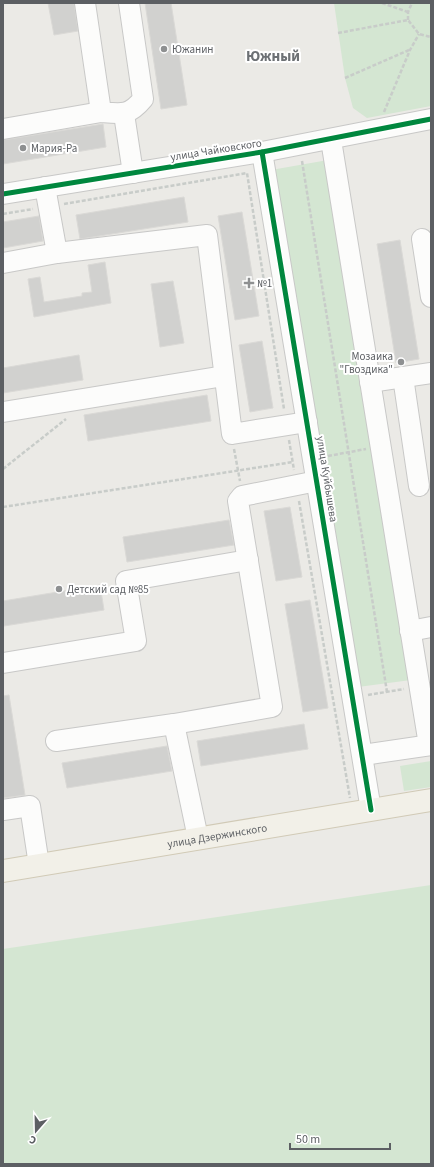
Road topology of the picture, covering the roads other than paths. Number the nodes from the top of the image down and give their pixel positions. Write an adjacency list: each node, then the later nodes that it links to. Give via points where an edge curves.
1 (85, 3): 3 (street)
2 (129, 3): 4 (street, via 143,99 135,108)
3 (101, 112): 4 (street); 6 (street)
4 (124, 114): 9 (street)
5 (431, 120): 7 (street, улица Чайковского)
6 (3, 129)
7 (331, 140): 8 (street, улица Чайковского); 19 (street)
8 (262, 152): 9 (street, улица Чайковского); 21 (street, улица Куйбышева)
9 (133, 173): 11 (street, улица Чайковского)
10 (3, 194): 11 (street, улица Чайковского)
11 (47, 197): 13 (street)
12 (422, 239): 15 (street)
13 (57, 253): 14 (street); 17 (street, via 206,235)
14 (3, 263)
15 (431, 297)
16 (431, 373): 18 (street)
17 (224, 376): 20 (street); 21 (street, via 232,434)
18 (403, 377): 19 (street); 23 (street)
19 (370, 382): 24 (street)
20 (3, 412)
21 (307, 422): 22 (street, улица Куйбышева)
22 (317, 481): 25 (street, via 242,496 238,501); 33 (street, улица Куйбышева)
23 (425, 485): 24 (street)
24 (388, 490): 27 (street)
25 (248, 560): 28 (street, via 126,581 136,642); 30 (street, via 272,707)
26 (431, 627): 27 (street)
27 (410, 631): 29 (street, via 418,686)
28 (3, 663)
29 (427, 711): 32 (street)
30 (174, 724): 31 (street); 37 (street)
31 (56, 741)
32 (430, 745): 33 (street)
33 (363, 755): 36 (street, улица Куйбышева)
34 (431, 800): 36 (main road, улица Дзержинского)
35 (3, 810): 38 (street, via 30,806)
36 (371, 810): 37 (main road, улица Дзержинского)
37 (198, 838): 38 (main road, улица Дзержинского)
38 (39, 865): 39 (main road, улица Дзержинского)
39 (3, 871)

